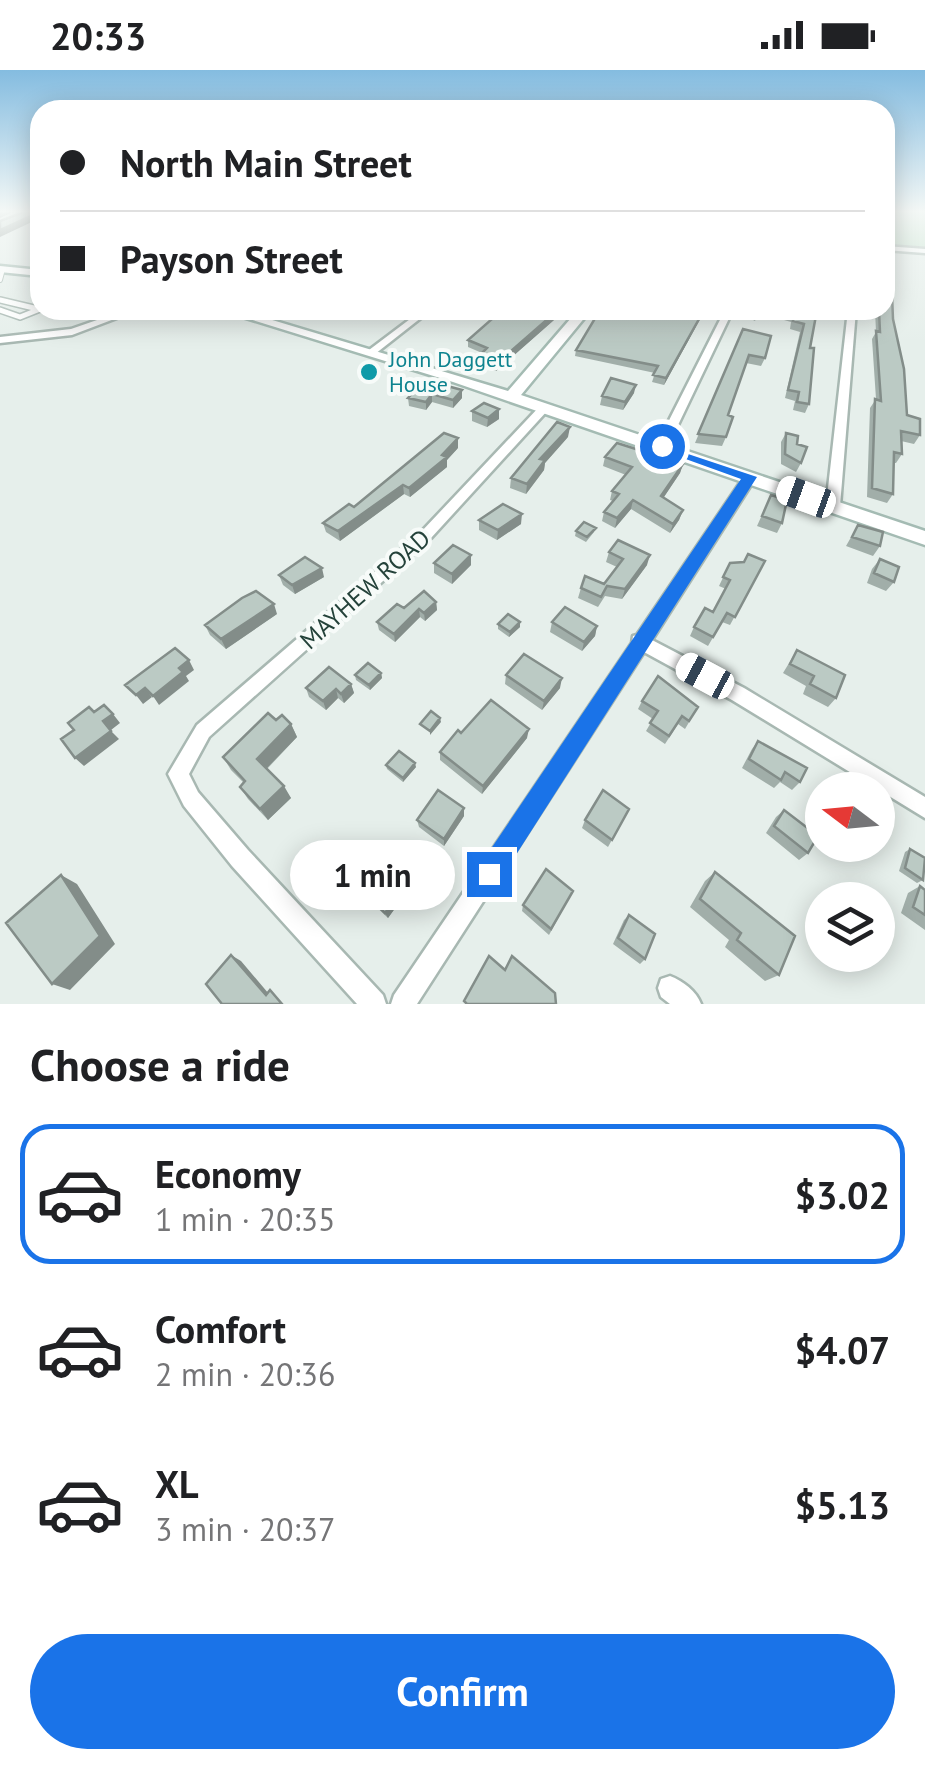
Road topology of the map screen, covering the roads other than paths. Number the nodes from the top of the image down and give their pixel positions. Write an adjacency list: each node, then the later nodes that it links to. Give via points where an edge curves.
1 (1, 273): 2 (main road)
2 (30, 273)
3 (0, 300): 4 (lane)
4 (30, 307)
5 (0, 310): 6 (lane, via 20,317)
6 (30, 313)
7 (106, 320): 13 (street, via 72,332)
8 (263, 320): 14 (main road)
9 (415, 320): 14 (street)
10 (576, 320): 15 (main road)
11 (724, 320): 17 (street)
12 (851, 320): 19 (street)
13 (0, 340)
14 (372, 352): 15 (main road)
15 (511, 396): 16 (main road)
16 (544, 408): 17 (main road); 23 (street, MAYHEW ROAD, via 426,535 203,731 178,774 192,799)
17 (662, 446): 18 (main road)
18 (750, 477): 19 (main road); 21 (street)
19 (833, 506): 20 (main road)
20 (925, 538)
21 (639, 641): 22 (street); 24 (street)
22 (925, 808)
23 (374, 1004)
24 (403, 1004)

